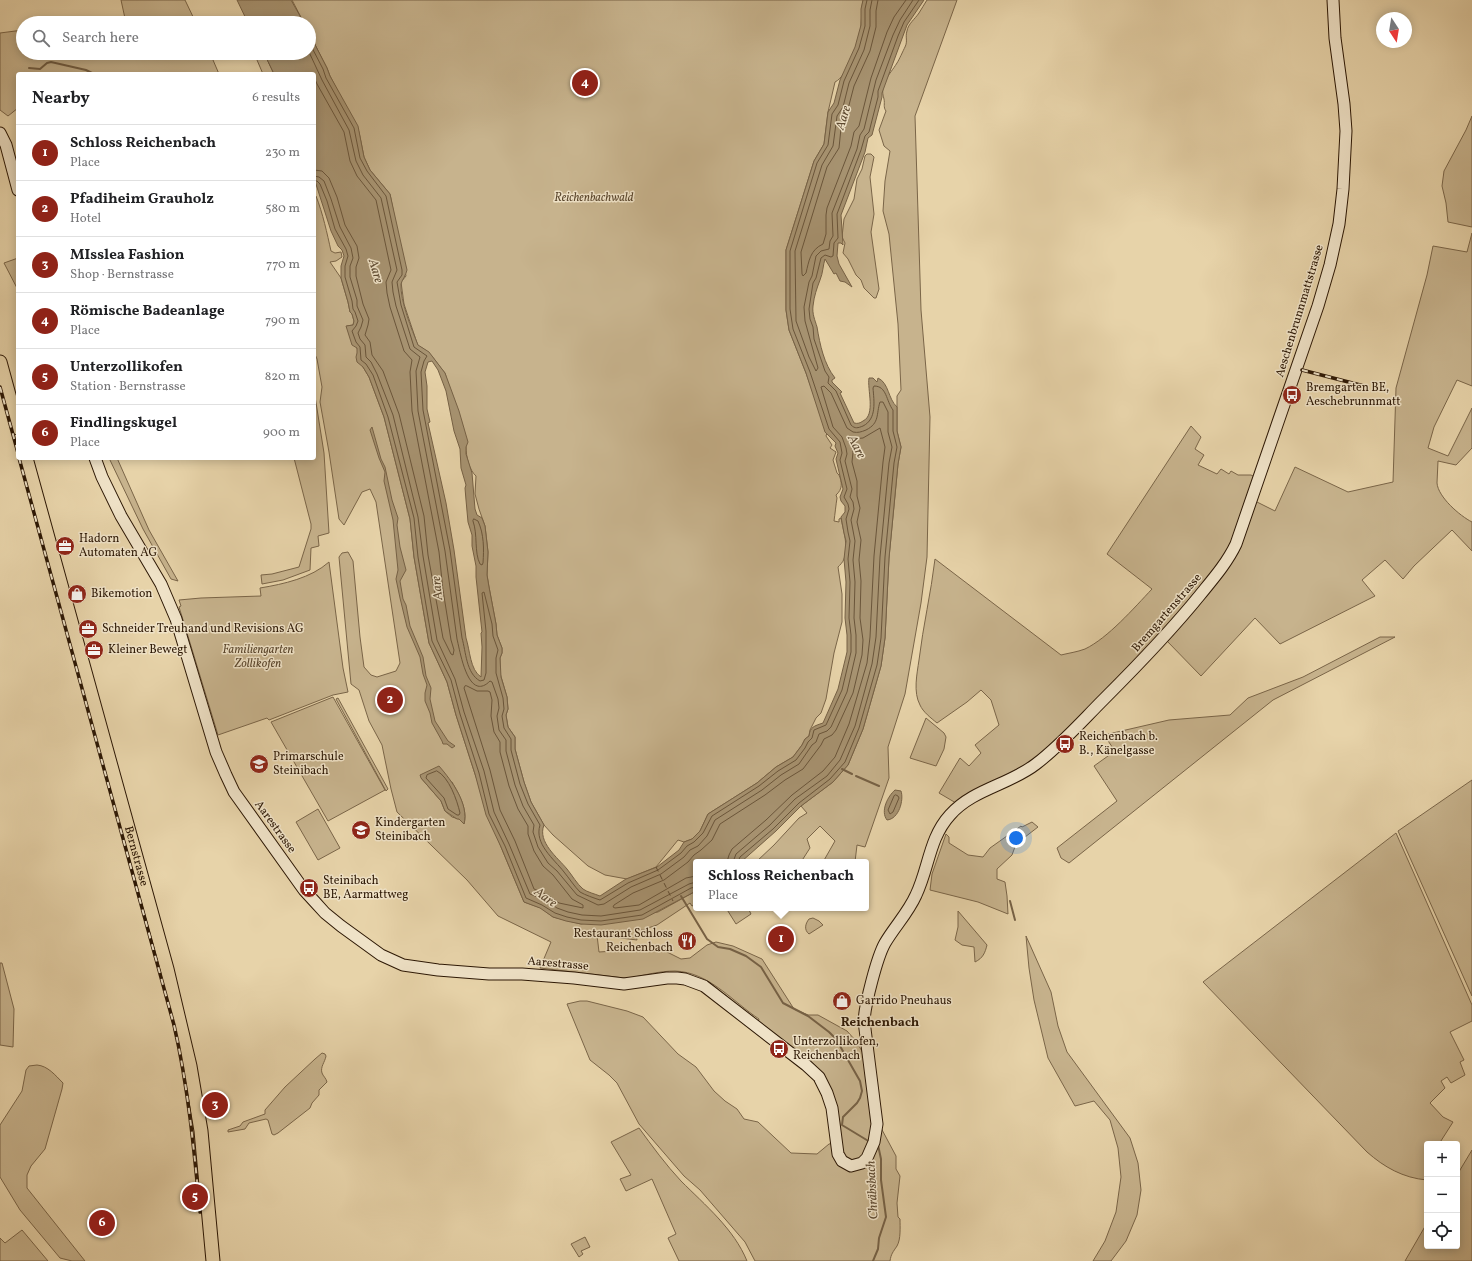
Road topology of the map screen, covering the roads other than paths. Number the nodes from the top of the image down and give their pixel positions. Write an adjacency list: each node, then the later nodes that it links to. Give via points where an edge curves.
1 (1333, 0): 8 (street, Aeschenbrunnmattstrasse, via 1346,131 1342,206 1324,288)
2 (0, 133): 3 (street, via 6,145)
3 (16, 182)
4 (0, 362): 5 (main road)
5 (16, 421)
6 (27, 460): 10 (main road, Bernstrasse, via 167,969 187,1051 198,1112)
7 (96, 460): 9 (street, Aarestrasse, via 121,516 161,584 176,619 213,741 226,775 241,803 304,890 325,913 381,956 403,965 459,972 537,975 624,984 676,978 704,986 819,1077 832,1108 839,1158 851,1166 862,1163)
8 (1265, 460): 9 (street, Bremgartenstrasse, via 1236,544 1216,575 1166,636 1047,755 1024,772 965,801 940,828 933,842 917,895 882,950 866,1007 864,1021 877,1118 874,1142)
9 (867, 1158)
10 (214, 1261)

